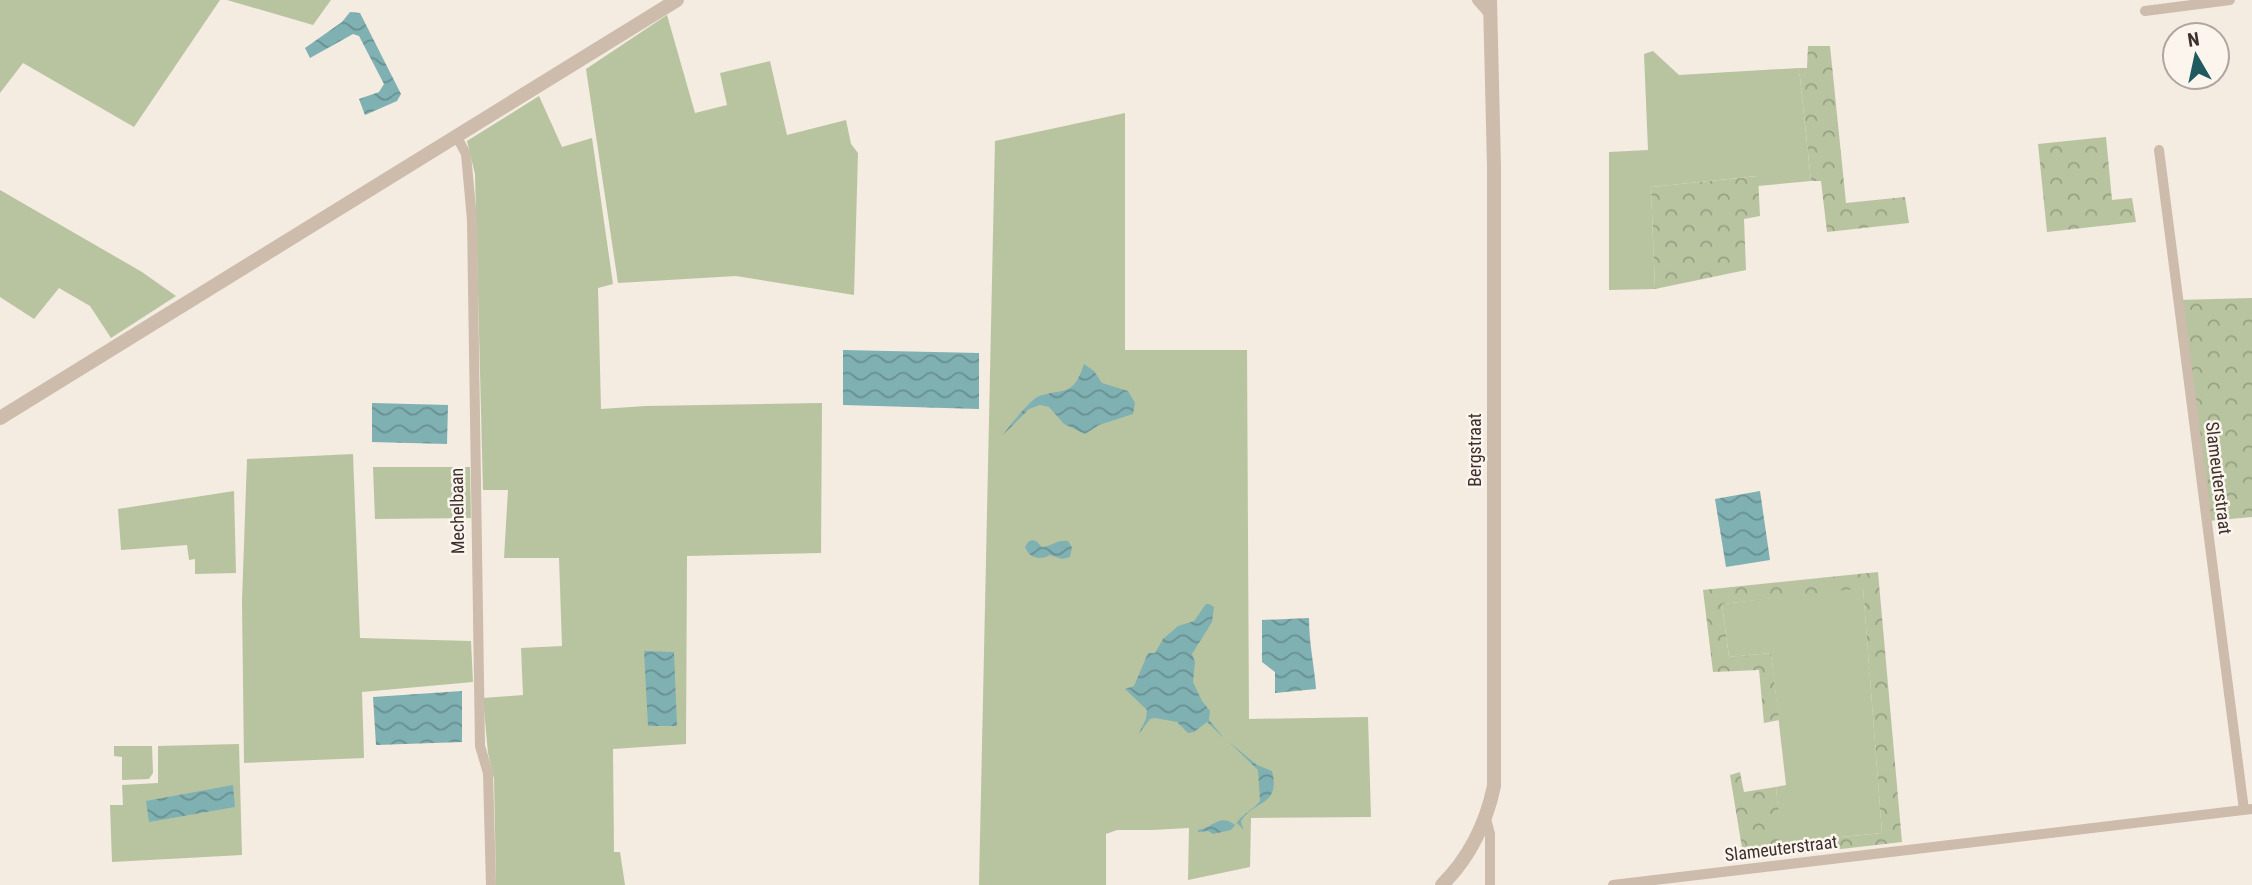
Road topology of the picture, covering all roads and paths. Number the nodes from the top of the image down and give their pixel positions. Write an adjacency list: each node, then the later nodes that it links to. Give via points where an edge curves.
1 (677, 0): 6 (street)
2 (1477, 0): 4 (street)
3 (2230, 0): 5 (street)
4 (1490, 7): 10 (street, Bergstraat, via 1495,762)
5 (2145, 11)
6 (457, 137): 8 (street); 11 (street, Mechelbaan, via 466,153 472,220 480,746 488,774)
7 (2159, 150): 9 (street, Slameuterstraat)
8 (0, 418)
9 (2248, 809): 14 (street, Slameuterstraat)
10 (1486, 819): 12 (street, Bergstraat, via 1463,860); 13 (street)
11 (491, 885)
12 (1442, 885)
13 (1490, 885)
14 (1613, 885)

